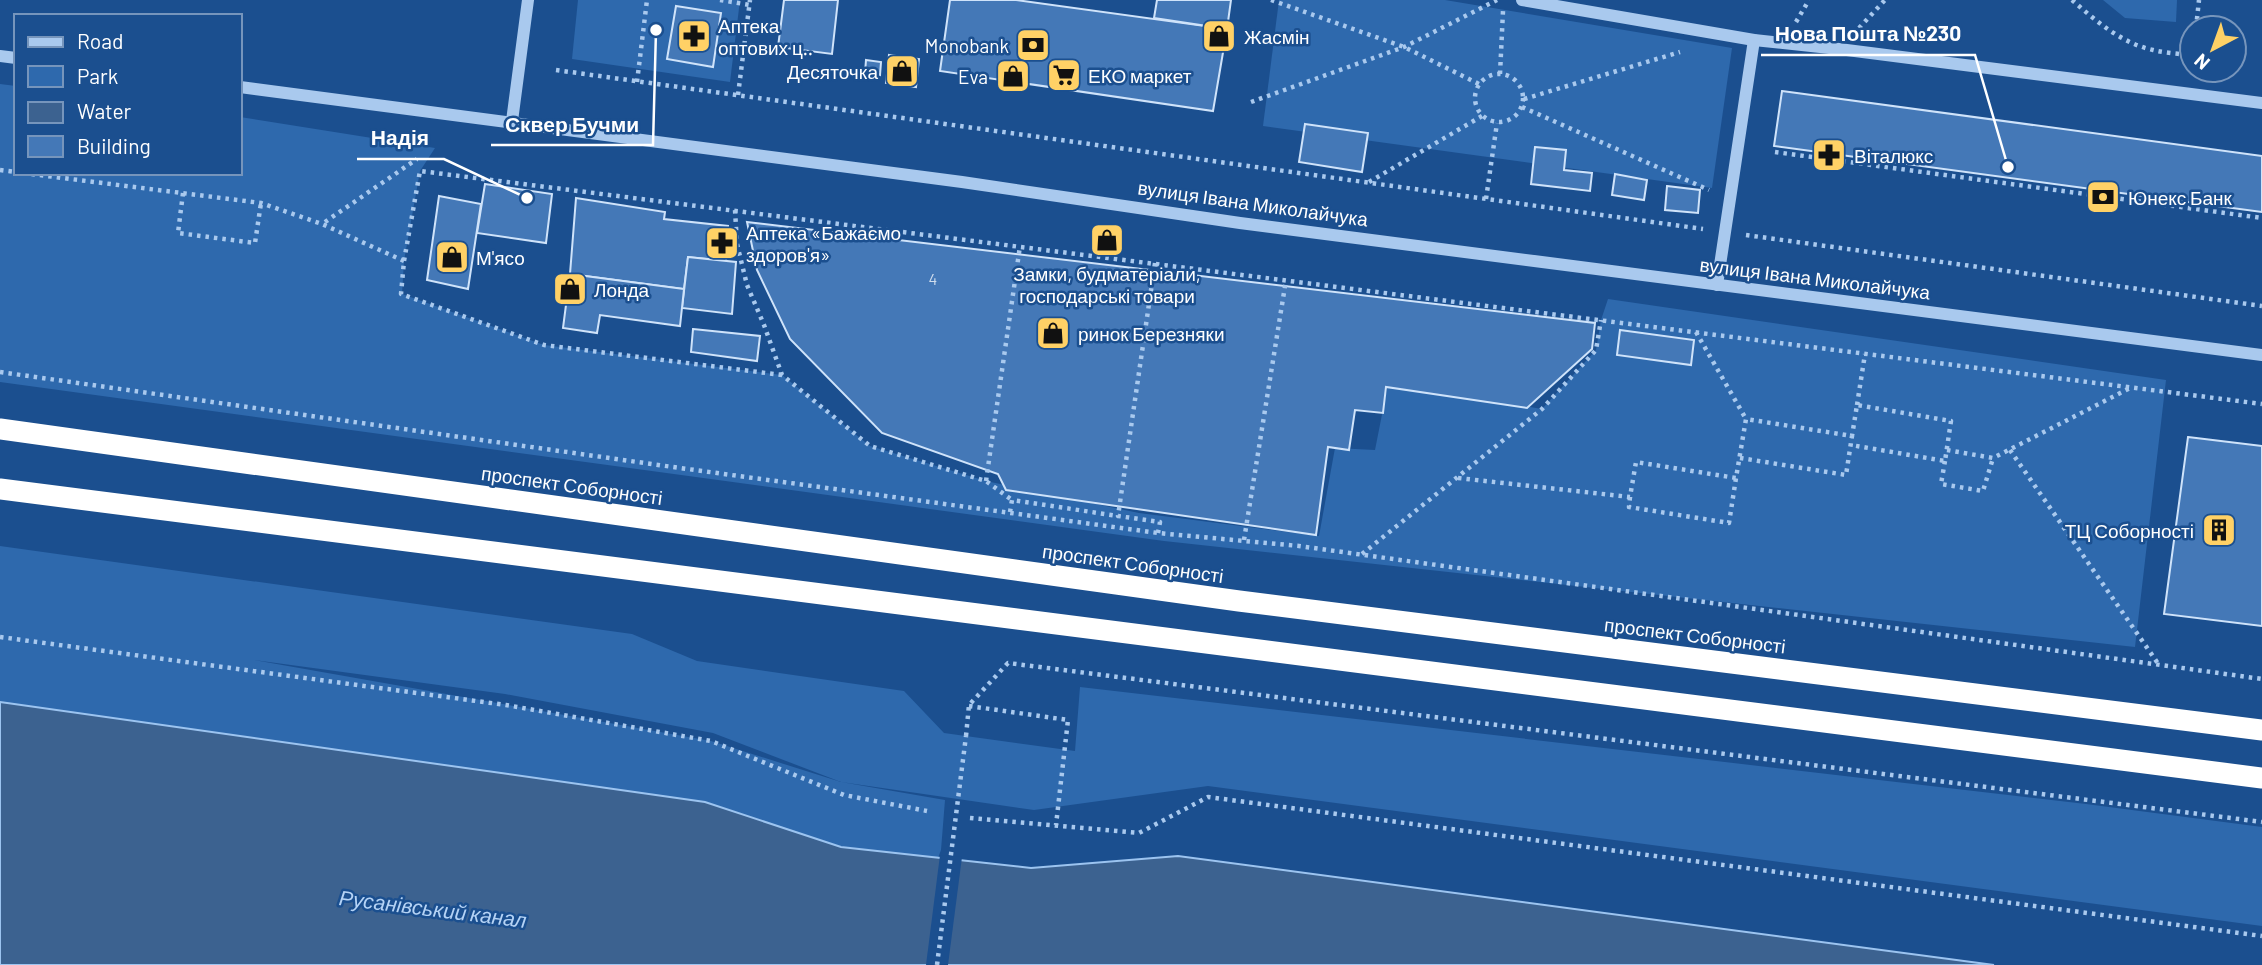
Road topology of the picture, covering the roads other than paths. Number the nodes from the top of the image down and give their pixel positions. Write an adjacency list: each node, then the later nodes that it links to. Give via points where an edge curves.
1 (528, 0): 6 (street)
2 (1522, 0): 3 (street)
3 (1754, 40): 5 (street); 7 (street)
4 (242, 87): 6 (street, вулиця Івана Миколайчука)
5 (2262, 103)
6 (512, 121): 7 (street, вулиця Івана Миколайчука)
7 (1717, 285): 8 (street, вулиця Івана Миколайчука)
8 (2262, 355)
9 (0, 429): 11 (highway, проспект Соборності, via 1239,601)
10 (0, 489): 12 (highway)
11 (2262, 730)
12 (2262, 778)

